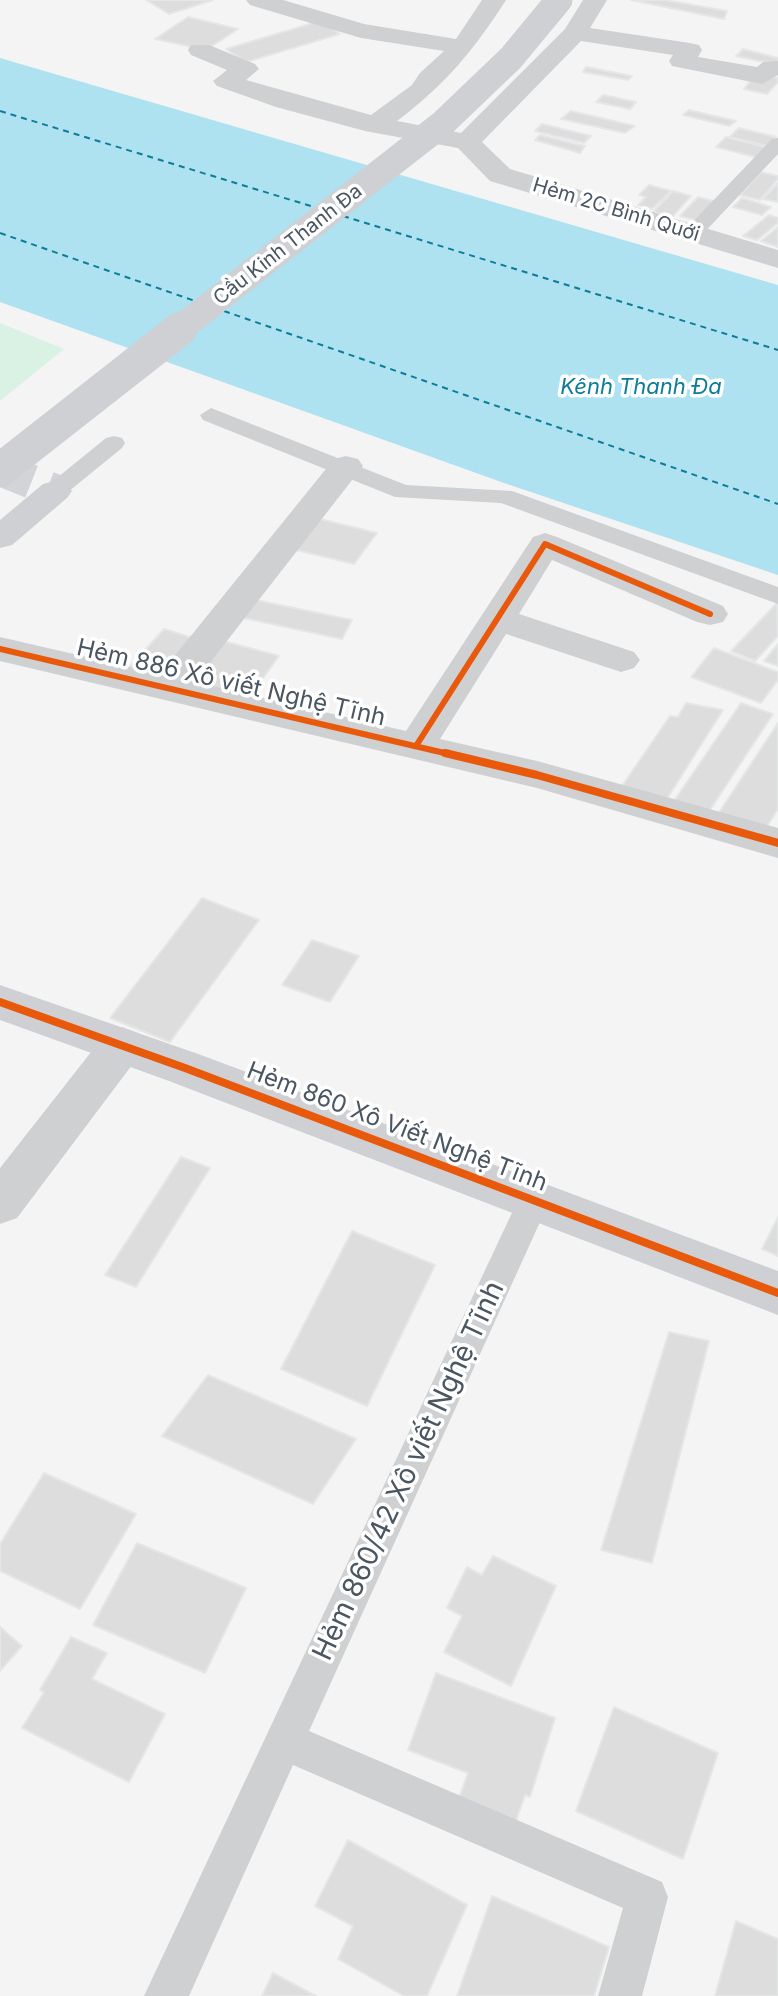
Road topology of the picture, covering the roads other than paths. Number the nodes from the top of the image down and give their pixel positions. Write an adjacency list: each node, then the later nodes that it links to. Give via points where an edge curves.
1 (258, 0): 6 (street, via 361,31)
2 (559, 0): 20 (main road, Cầu Kinh Thanh Đa, bridge, via 511,58 442,124)
3 (595, 0): 5 (street)
4 (501, 11): 6 (street); 16 (main road, Cầu Kinh Thanh Đa, via 479,56 408,121)
5 (575, 33): 8 (street, via 690,50 681,61 762,76); 10 (street)
6 (463, 47): 9 (street)
7 (200, 50): 11 (street, via 246,69 226,81 281,102)
8 (772, 67)
9 (422, 90): 10 (street); 11 (street)
10 (502, 107): 12 (street)
11 (374, 125): 12 (street)
12 (467, 142): 14 (street, Hẻm 2C Bình Quới, via 500,175)
13 (778, 143): 14 (lane)
14 (693, 233): 15 (street, Hẻm 2C Bình Quới)
15 (778, 259)
16 (148, 318)
17 (211, 415): 19 (lane)
18 (114, 443): 21 (lane)
19 (346, 466): 23 (lane, via 403,492 504,496); 28 (street)
20 (0, 470)
21 (55, 491): 22 (main road)
22 (0, 538)
23 (778, 596)
24 (710, 614): 25 (street, via 545,544)
25 (497, 619): 27 (street); 29 (street)
26 (0, 649): 28 (street, Hẻm 886 Xô viết Nghệ Tĩnh)
27 (621, 660)
28 (169, 689): 29 (street, Hẻm 886 Xô viết Nghệ Tĩnh)
29 (416, 746): 30 (street, Hẻm 886 Xô viết Nghệ Tĩnh)
30 (778, 843)
31 (0, 1002): 32 (main road, Hẻm 860 Xô Viết Nghệ Tĩnh)
32 (122, 1045): 33 (main road, Hẻm 860 Xô Viết Nghệ Tĩnh); 34 (street)
33 (534, 1200): 35 (main road, Hẻm 860 Xô Viết Nghệ Tĩnh); 36 (lane, Hẻm 860/42 Xô viết Nghệ Tĩnh)
34 (0, 1204)
35 (778, 1293)
36 (284, 1741): 37 (lane, Hẻm 860/42 Xô viết Nghệ Tĩnh); 38 (lane, via 647,1897)
37 (166, 1996)
38 (620, 1996)

